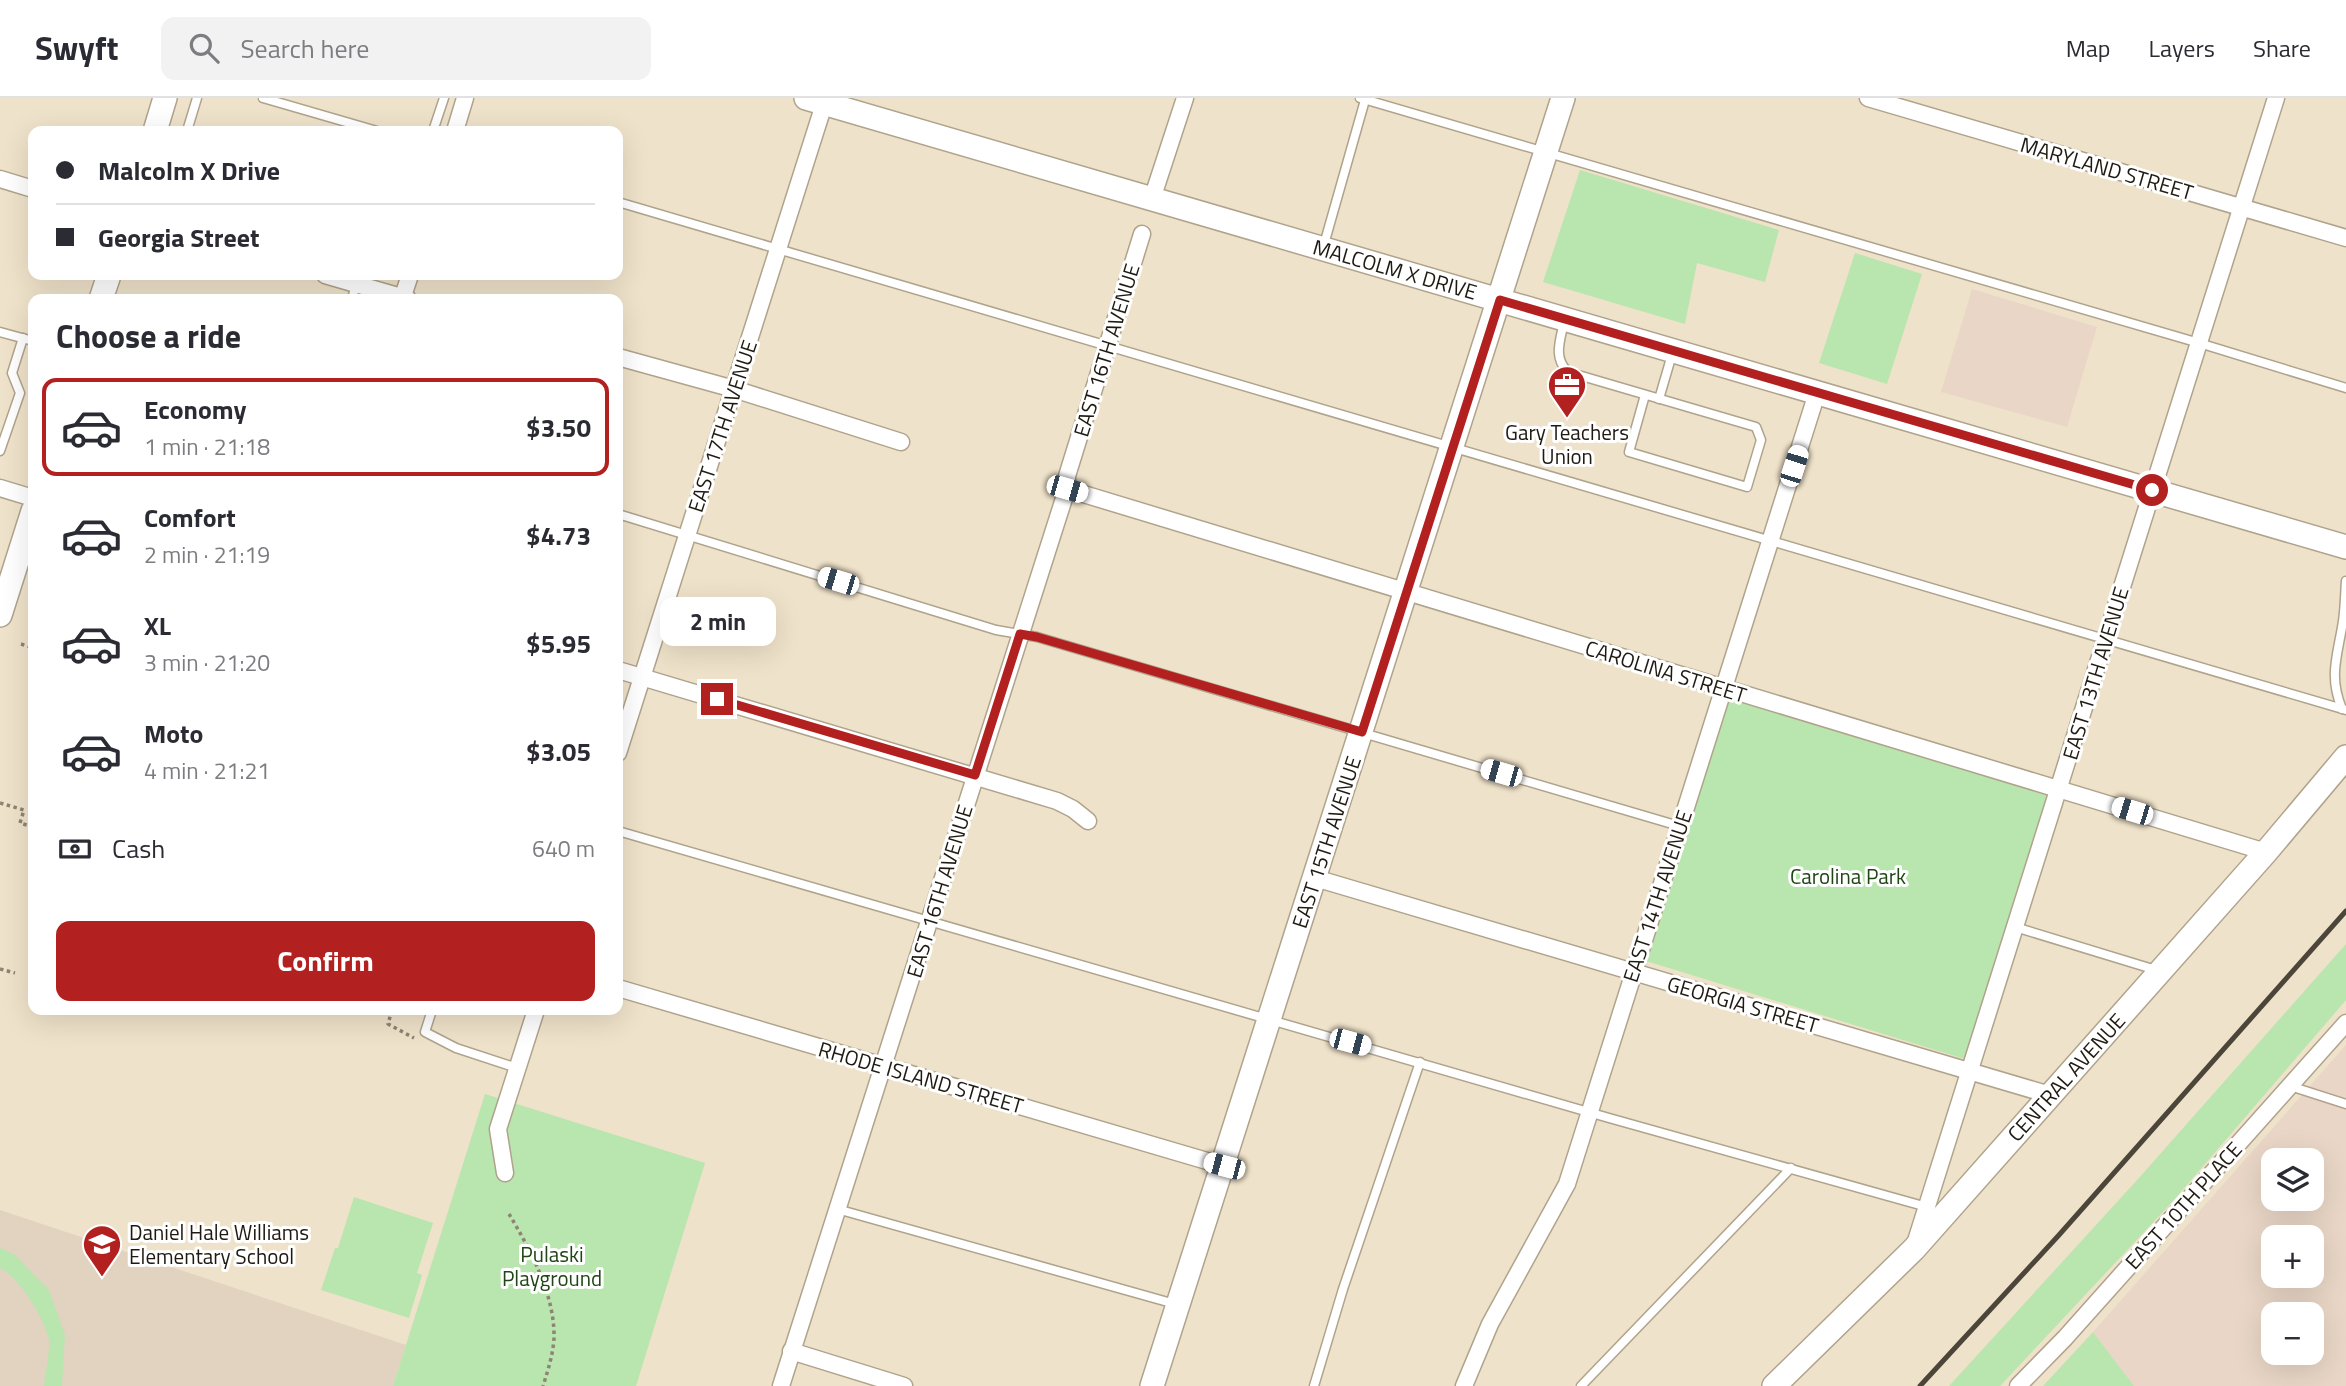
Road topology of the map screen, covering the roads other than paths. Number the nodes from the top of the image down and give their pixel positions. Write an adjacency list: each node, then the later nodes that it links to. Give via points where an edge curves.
1 (165, 98): 12 (street)
2 (197, 98): 13 (lane)
3 (263, 98): 14 (lane)
4 (444, 98): 15 (lane)
5 (465, 98): 16 (street)
6 (1185, 98): 20 (street)
7 (1563, 98): 17 (street, EAST 15TH AVENUE)
8 (1868, 98): 22 (street, MARYLAND STREET)
9 (2276, 98): 22 (street, EAST 13TH AVENUE)
10 (1362, 99): 17 (lane); 25 (lane)
11 (819, 100): 20 (street, MALCOLM X DRIVE); 26 (street, EAST 17TH AVENUE)
12 (157, 126)
13 (189, 126)
14 (359, 126)
15 (435, 126)
16 (457, 126)
17 (1546, 153): 29 (street, EAST 15TH AVENUE); 34 (lane)
18 (0, 179): 19 (street)
19 (28, 187)
20 (1152, 199): 25 (street, MALCOLM X DRIVE)
21 (623, 203): 26 (lane)
22 (2241, 208): 24 (street, MARYLAND STREET); 34 (street, EAST 13TH AVENUE)
23 (1142, 234): 35 (street, EAST 16TH AVENUE)
24 (2346, 238)
25 (1324, 248): 29 (street, MALCOLM X DRIVE)
26 (778, 249): 35 (lane); 39 (street, EAST 17TH AVENUE)
27 (334, 280): 28 (street)
28 (354, 292)
29 (1500, 300): 30 (street, MALCOLM X DRIVE); 44 (street, EAST 15TH AVENUE)
30 (1564, 320): 36 (street, MALCOLM X DRIVE); 41 (lane, via 1558,352 1565,369)
31 (0, 331): 32 (lane)
32 (23, 338): 33 (lane); 45 (lane, via 12,373 20,393)
33 (28, 340)
34 (2199, 343): 38 (lane); 48 (street, EAST 13TH AVENUE)
35 (1108, 346): 44 (lane); 47 (street, EAST 16TH AVENUE, via 1067,476)
36 (1673, 351): 40 (street, MALCOLM X DRIVE); 42 (lane)
37 (623, 358): 39 (street)
38 (2346, 388)
39 (733, 389): 43 (street); 52 (street, EAST 17TH AVENUE)
40 (1817, 393): 48 (street, MALCOLM X DRIVE); 53 (street, EAST 14TH AVENUE)
41 (1645, 395): 42 (lane); 42 (lane, via 1629,452 1747,486 1761,440 1756,427)
42 (1659, 399)
43 (901, 442)
44 (1452, 447): 53 (lane); 56 (street, EAST 15TH AVENUE)
45 (0, 451)
46 (0, 488): 49 (street)
47 (1067, 489): 56 (street, CAROLINA STREET); 58 (street, EAST 16TH AVENUE)
48 (2152, 490): 54 (street, MALCOLM X DRIVE); 59 (street, EAST 13TH AVENUE)
49 (28, 496)
50 (623, 516): 52 (lane)
51 (28, 526): 57 (street)
52 (687, 535): 58 (lane); 61 (street, EAST 17TH AVENUE)
53 (1770, 541): 59 (lane); 62 (street, EAST 14TH AVENUE)
54 (2346, 547)
55 (2346, 581): 63 (lane, via 2333,677)
56 (1406, 592): 62 (street, CAROLINA STREET); 64 (street, EAST 15TH AVENUE)
57 (2, 601)
58 (1020, 634): 64 (lane); 67 (street, EAST 16TH AVENUE)
59 (2106, 640): 63 (lane); 68 (street, EAST 13TH AVENUE)
60 (623, 671): 61 (street)
61 (642, 677): 65 (street, EAST 17TH AVENUE); 67 (street)
62 (1723, 688): 68 (street, CAROLINA STREET); 70 (street, EAST 14TH AVENUE)
63 (2344, 710)
64 (1362, 732): 70 (lane); 73 (street, EAST 15TH AVENUE)
65 (623, 737)
66 (2346, 757): 72 (street, CENTRAL AVENUE)
67 (975, 775): 69 (street, via 1062,803); 74 (street, EAST 16TH AVENUE)
68 (2059, 789): 72 (street, CAROLINA STREET); 75 (street, EAST 13TH AVENUE)
69 (1088, 821)
70 (1679, 826): 77 (street, EAST 14TH AVENUE)
71 (623, 832): 74 (lane)
72 (2266, 852): 76 (street, CENTRAL AVENUE)
73 (1315, 878): 77 (street, GEORGIA STREET); 81 (street, EAST 15TH AVENUE)
74 (929, 921): 81 (lane); 84 (street, EAST 16TH AVENUE)
75 (2015, 928): 76 (lane); 86 (street, EAST 13TH AVENUE)
76 (2160, 971): 88 (street, CENTRAL AVENUE)
77 (1633, 972): 86 (street, GEORGIA STREET); 90 (street, EAST 14TH AVENUE)
78 (623, 989): 84 (street, RHODE ISLAND STREET)
79 (430, 1015): 85 (lane, via 425,1032 456,1048)
80 (534, 1015): 85 (street)
81 (1270, 1019): 83 (lane); 91 (street, EAST 15TH AVENUE)
82 (2346, 1023): 87 (street, EAST 10TH PLACE)
83 (1420, 1062): 90 (lane); 102 (lane, via 1339,1298)
84 (884, 1066): 91 (street, RHODE ISLAND STREET); 95 (street, EAST 16TH AVENUE)
85 (517, 1068): 93 (street, via 498,1129)
86 (1970, 1072): 88 (street, GEORGIA STREET); 94 (street, EAST 13TH AVENUE)
87 (2290, 1086): 89 (lane); 106 (street, EAST 10TH PLACE)
88 (2050, 1095): 96 (street, CENTRAL AVENUE)
89 (2346, 1104)
90 (1589, 1112): 92 (lane); 103 (street, EAST 14TH AVENUE, via 1561,1198 1490,1324)
91 (1224, 1166): 97 (street, EAST 15TH AVENUE)
92 (1791, 1168): 94 (lane); 104 (lane)
93 (505, 1172)
94 (1927, 1207): 96 (street, EAST 13TH AVENUE)
95 (837, 1209): 97 (lane); 98 (street, EAST 16TH AVENUE)
96 (1914, 1249): 105 (street, CENTRAL AVENUE)
97 (1179, 1305): 101 (street, EAST 15TH AVENUE)
98 (791, 1351): 99 (street, EAST 16TH AVENUE); 100 (street)
99 (781, 1386)
100 (904, 1386)
101 (1152, 1386)
102 (1314, 1386)
103 (1464, 1386)
104 (1581, 1386)
105 (1774, 1386)
106 (2018, 1386)

